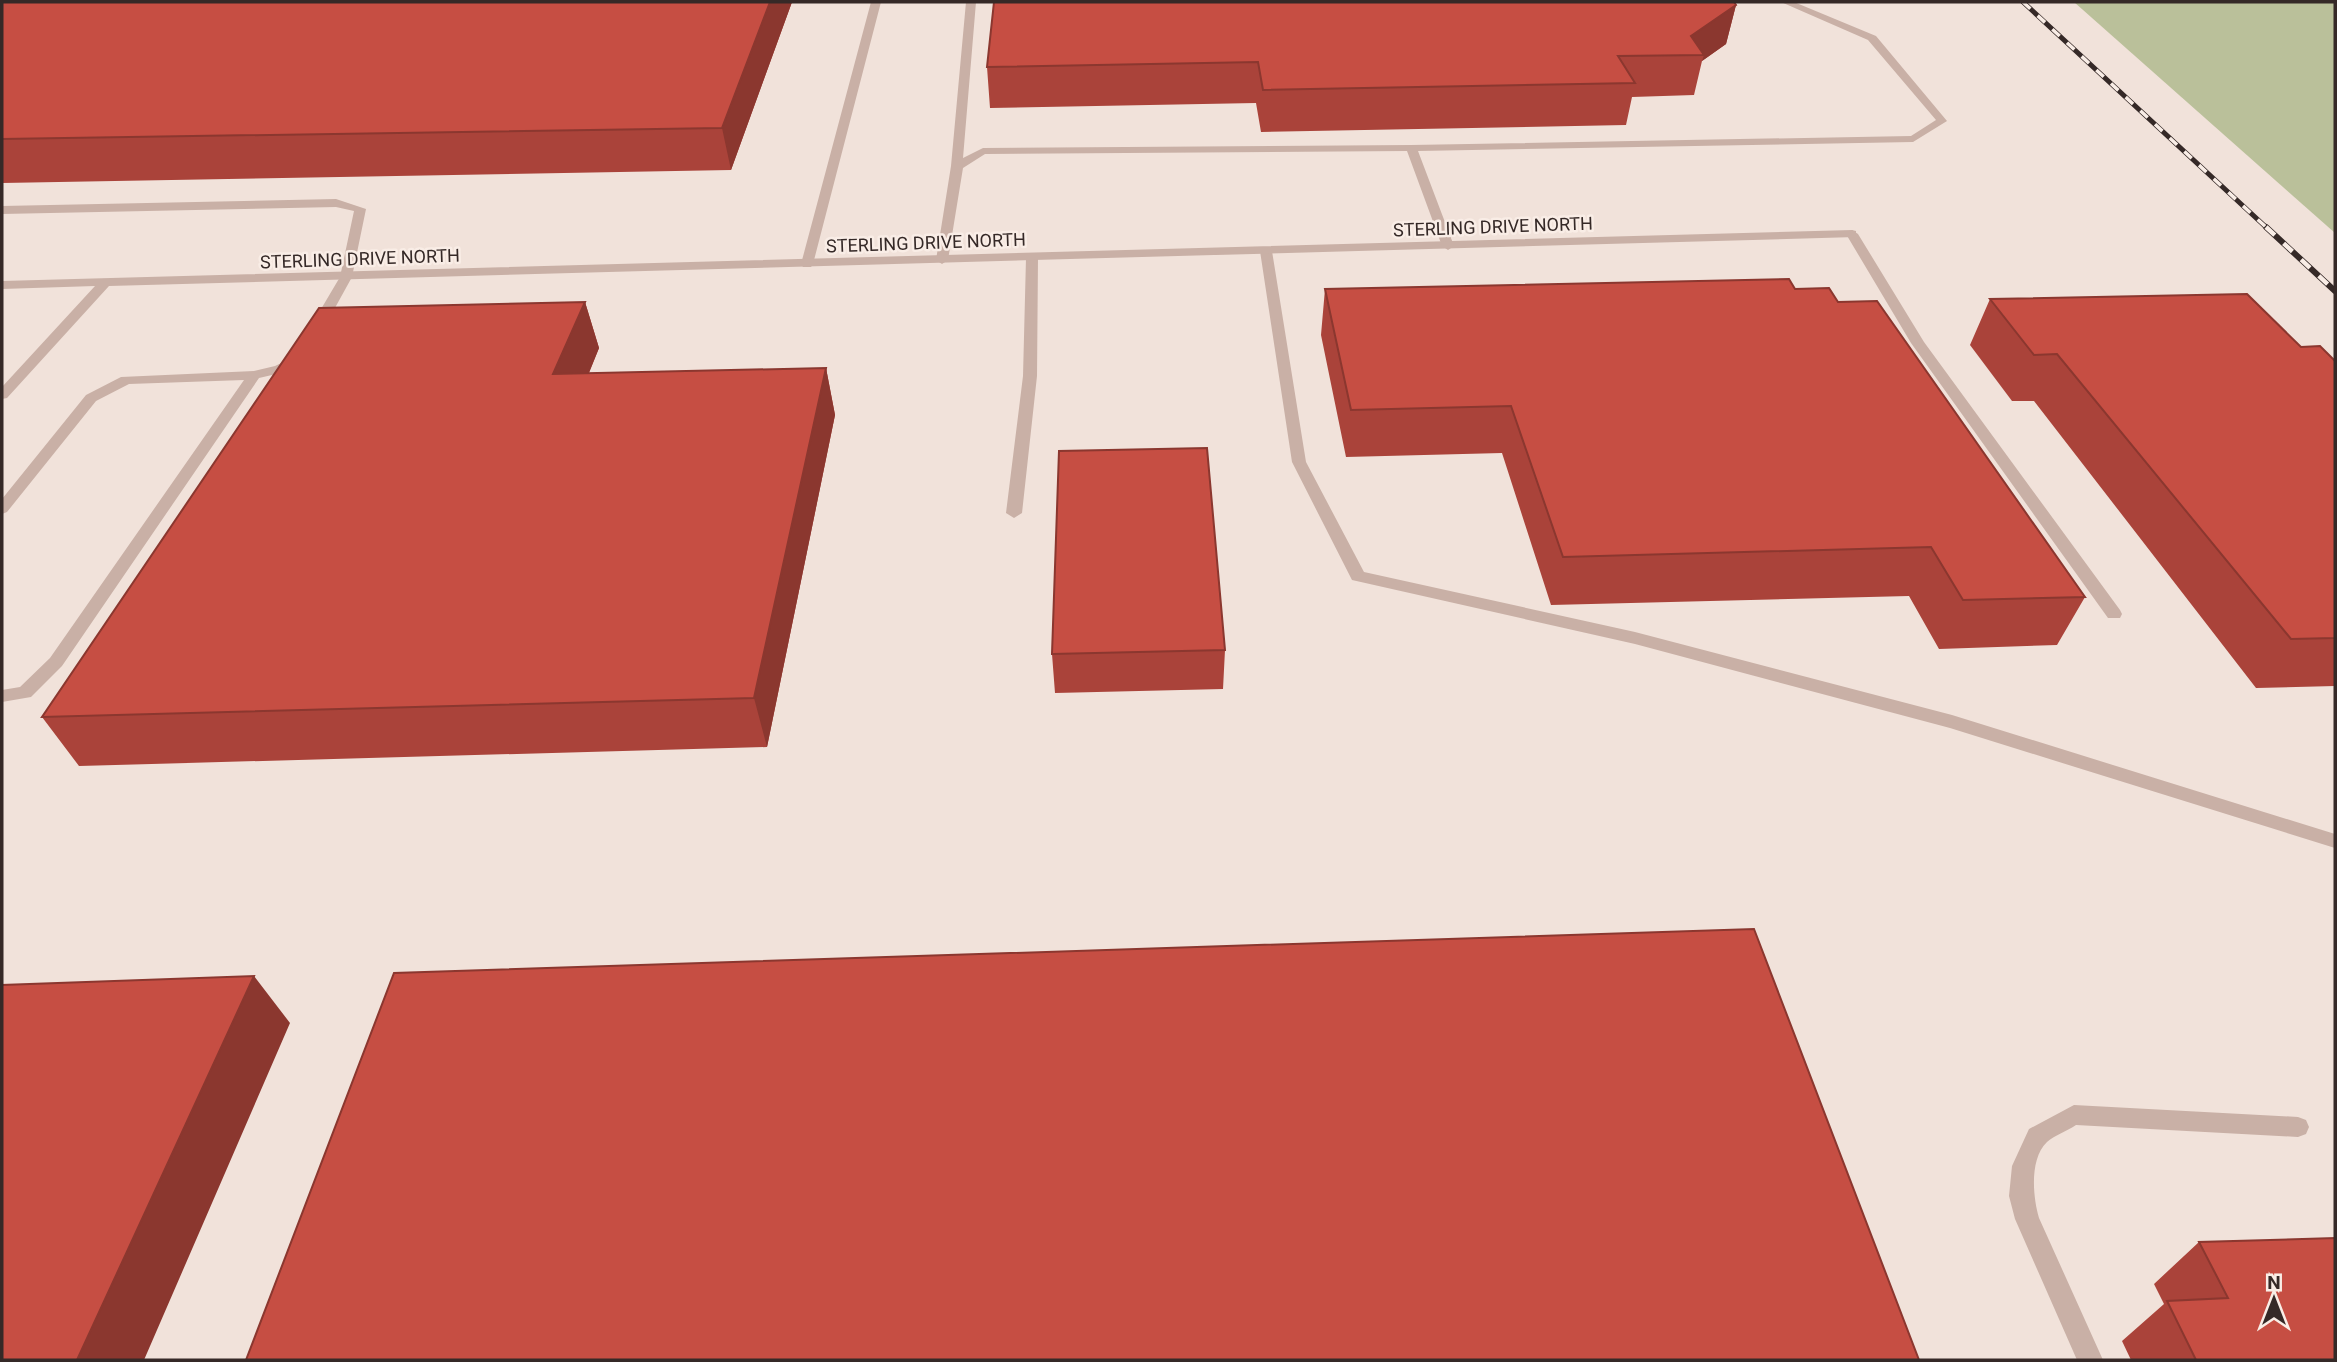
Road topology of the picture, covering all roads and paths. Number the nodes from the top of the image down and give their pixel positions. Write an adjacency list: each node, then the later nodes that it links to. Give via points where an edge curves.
1 (876, 2): 11 (street)
2 (971, 2): 5 (street)
3 (1786, 2): 4 (street, via 1872,38 1942,121 1913,139)
4 (1411, 148): 5 (street, via 983,151); 7 (street)
5 (957, 166): 10 (street)
6 (2, 210): 12 (street, via 336,203 360,209)
7 (1448, 246): 8 (street, STERLING DRIVE NORTH); 19 (street, STERLING DRIVE NORTH, via 1852,234 1918,343)
8 (1266, 251): 9 (street, STERLING DRIVE NORTH); 21 (street, via 1299,462 1358,576 1635,638 1952,722)
9 (1032, 258): 10 (street, STERLING DRIVE NORTH); 18 (street, via 1030,376)
10 (942, 260): 11 (street, STERLING DRIVE NORTH)
11 (807, 264): 12 (street, STERLING DRIVE NORTH)
12 (346, 277): 13 (street, STERLING DRIVE NORTH); 15 (street, via 301,357 280,369)
13 (105, 283): 14 (street, STERLING DRIVE NORTH); 16 (street)
14 (2, 285)
15 (254, 375): 17 (street, via 126,380 91,398); 20 (street, via 56,662 25,693)
16 (2, 395)
17 (2, 509)
18 (1014, 513)
19 (2114, 614)
20 (2, 696)
21 (2335, 841)
22 (2298, 1127): 23 (street, via 2074,1115 2036,1136 2024,1166 2021,1196 2026,1219)
23 (2090, 1360)

